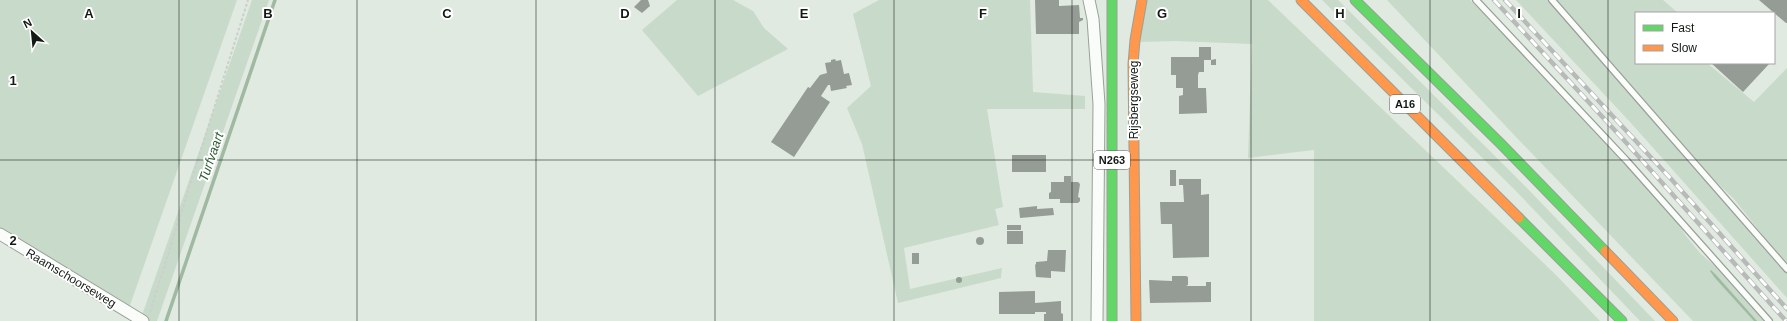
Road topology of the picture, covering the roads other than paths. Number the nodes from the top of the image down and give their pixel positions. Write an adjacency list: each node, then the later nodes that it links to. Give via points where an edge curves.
1 (1090, 0): 11 (street, via 1099,104)
2 (1112, 0): 12 (main road, Rijsbergseweg / N263)
3 (1142, 0): 13 (main road, Rijsbergseweg, via 1133,64)
4 (1301, 0): 14 (main road, A16)
5 (1355, 0): 15 (main road, via 1502,144)
6 (1476, 0): 16 (lane, via 1626,160)
7 (1552, 0): 9 (lane)
8 (0, 234): 10 (street, Raamschoorseweg)
9 (1787, 269)
10 (146, 317)
11 (1097, 321)
12 (1112, 321)
13 (1136, 321)
14 (1622, 321)
15 (1672, 321)
16 (1769, 321)

